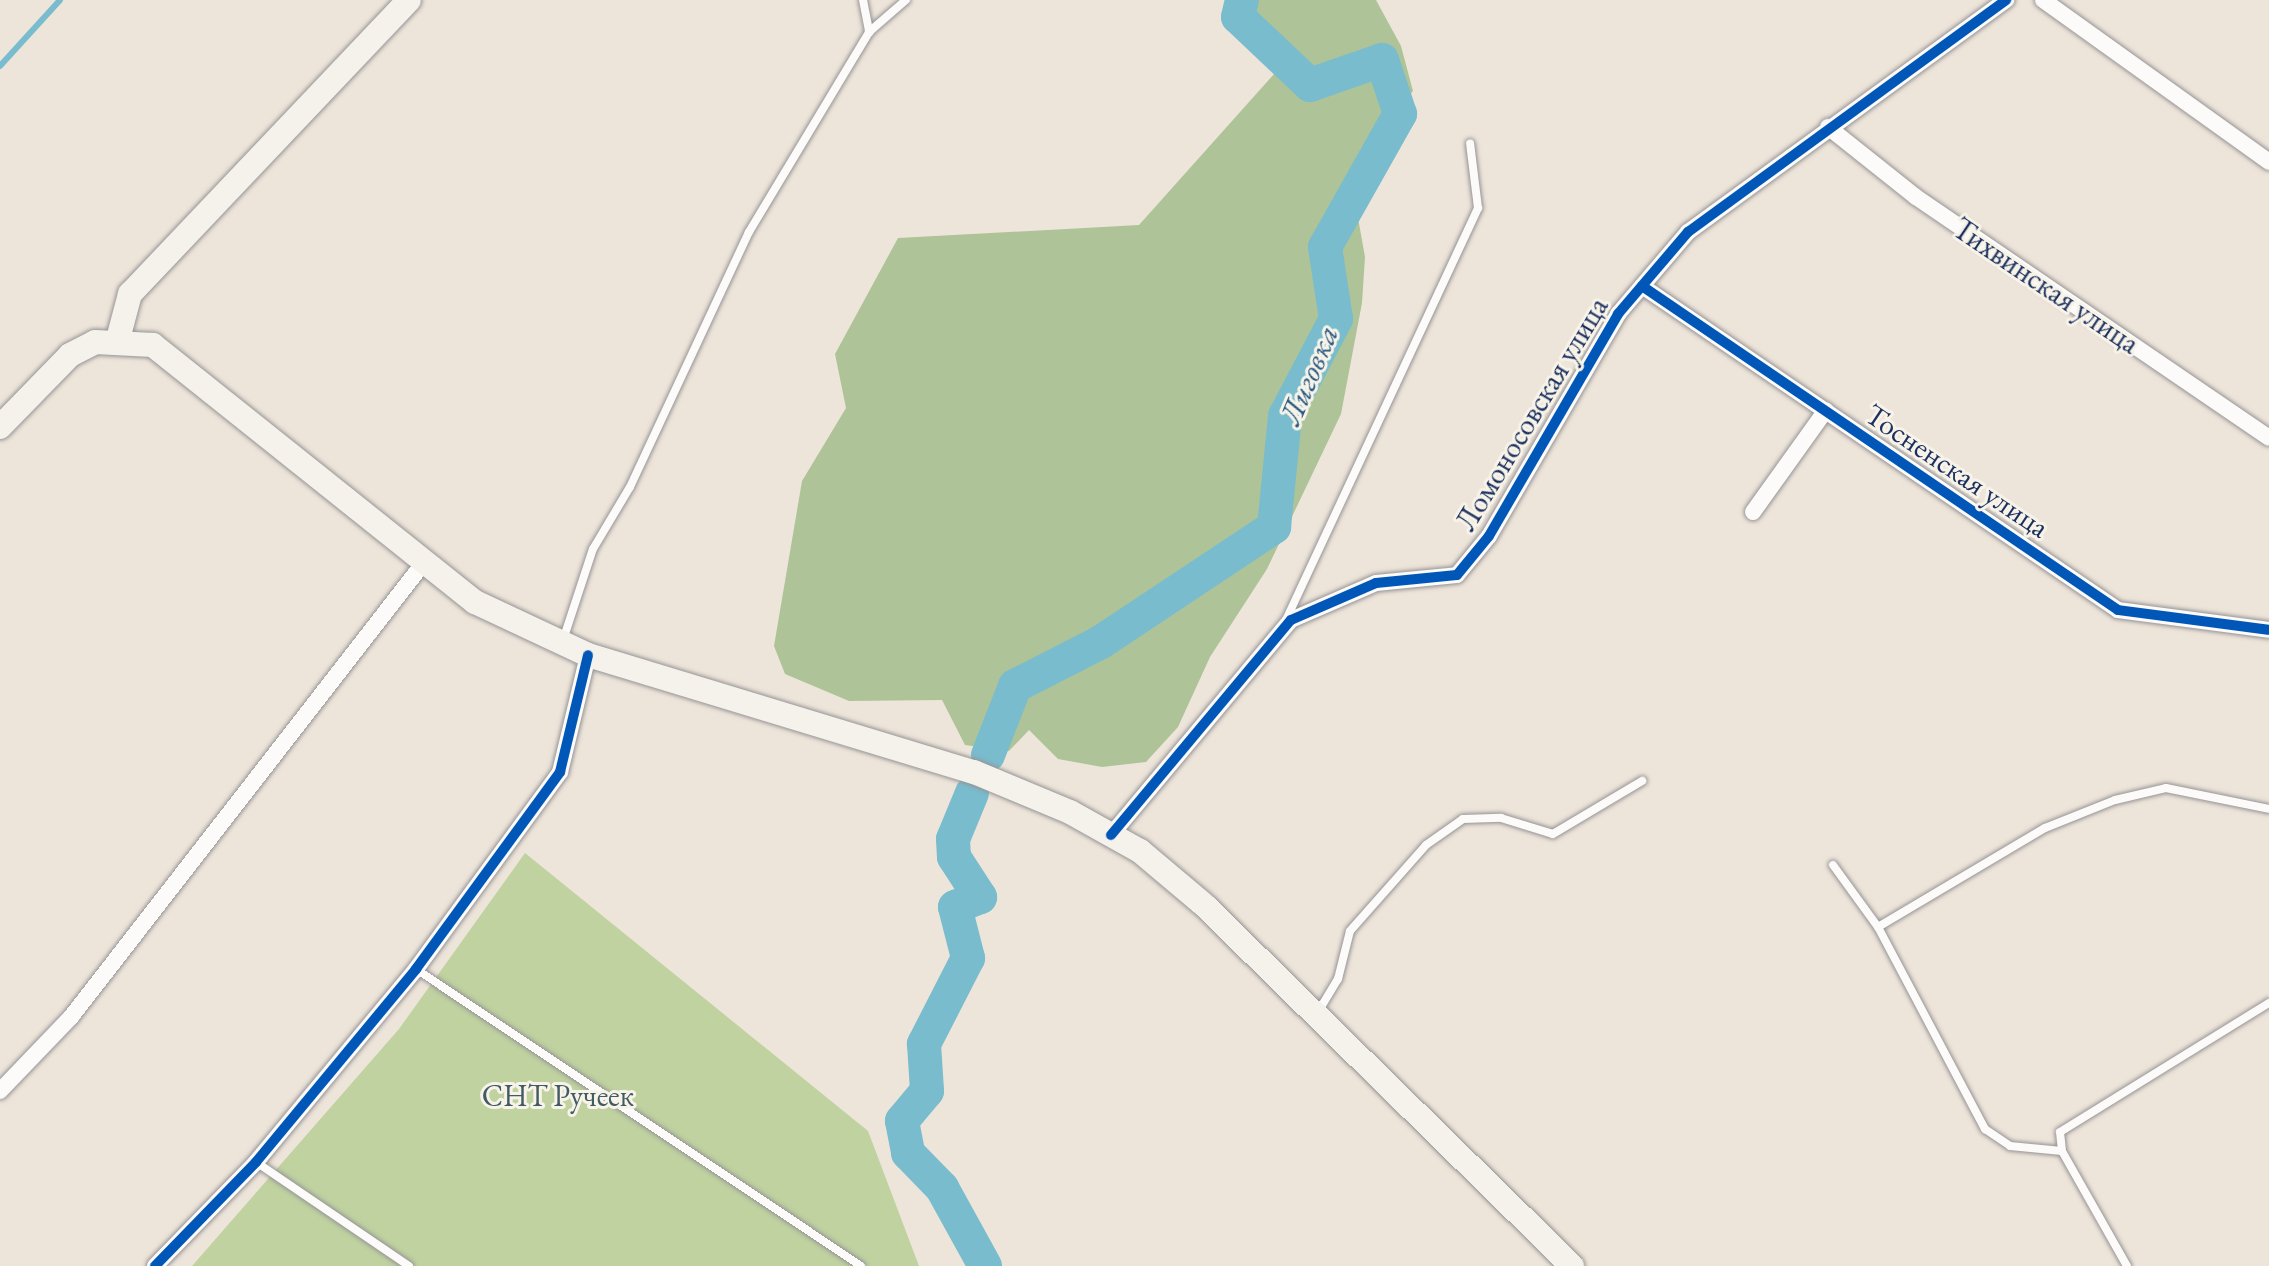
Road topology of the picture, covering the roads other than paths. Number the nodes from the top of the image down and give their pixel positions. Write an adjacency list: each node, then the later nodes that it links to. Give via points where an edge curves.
1 (409, 0): 11 (main road, via 130,294)
2 (863, 0): 6 (lane)
3 (906, 0): 6 (lane)
4 (2006, 0): 7 (street, Ломоносовская улица)
5 (2043, 0): 9 (street)
6 (869, 32): 19 (lane, via 749,232 630,487 593,549)
7 (1828, 127): 10 (street, Ломоносовская улица, via 1688,232); 14 (street, Тихвинская улица, via 1916,197)
8 (1470, 143): 18 (lane, via 1478,208)
9 (2269, 162)
10 (1642, 286): 12 (street, Тосненская улица); 18 (street, Ломоносовская улица, via 1457,575 1376,583)
11 (118, 339): 13 (main road, via 70,355); 16 (main road, via 153,345 189,369)
12 (1826, 410): 15 (street); 17 (street, Тосненская улица, via 2118,610)
13 (0, 427)
14 (2269, 438)
15 (1753, 512)
16 (422, 565): 19 (main road, via 475,602); 29 (street, via 71,1017)
17 (2269, 630)
18 (1283, 631): 23 (street, Ломоносовская улица)
19 (562, 642): 20 (main road)
20 (588, 655): 23 (main road, via 974,772); 26 (street, via 560,772)
21 (1642, 781): 28 (lane, via 1553,834 1501,818 1463,819 1426,845 1350,931 1338,979)
22 (2269, 809): 25 (lane, via 2166,788 2115,800 2045,828)
23 (1111, 835): 28 (main road, via 1203,904)
24 (1833, 865): 25 (lane)
25 (1878, 927): 30 (lane, via 1985,1129 2010,1146)
26 (416, 969): 31 (street); 34 (lane)
27 (2269, 1003): 30 (lane, via 2070,1120 2060,1132)
28 (1317, 1013): 35 (main road)
29 (0, 1091)
30 (2062, 1151): 36 (lane)
31 (256, 1162): 32 (street); 33 (lane)
32 (155, 1266)
33 (409, 1266)
34 (861, 1266)
35 (1572, 1266)
36 (2127, 1266)

